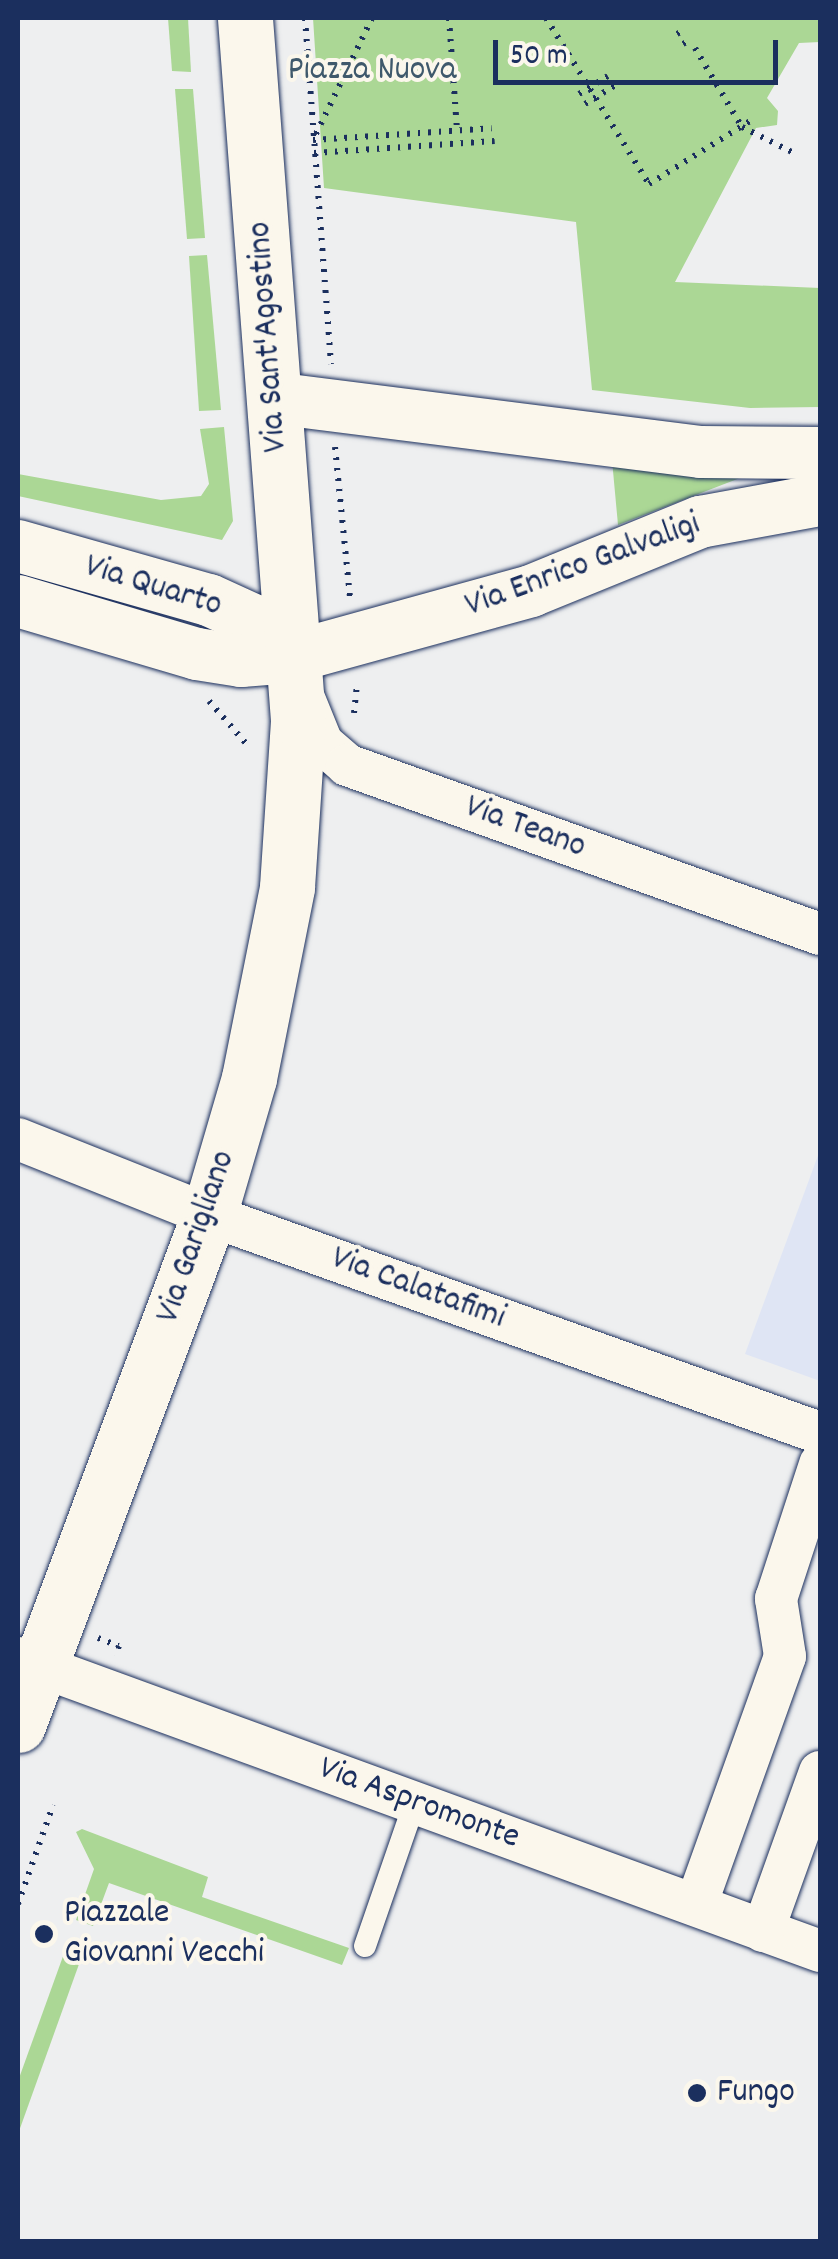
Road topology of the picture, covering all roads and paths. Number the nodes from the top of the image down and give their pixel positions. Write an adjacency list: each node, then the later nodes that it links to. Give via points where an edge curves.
1 (246, 18): 22 (main road, Via Sant'Agostino)
2 (306, 18): 17 (path)
3 (372, 18): 17 (path)
4 (449, 18): 16 (path)
5 (546, 18): 9 (path)
6 (694, 48): 14 (path)
7 (608, 76): 9 (path)
8 (615, 86): 11 (path)
9 (589, 88): 10 (path); 11 (path)
10 (580, 94)
11 (596, 98): 12 (path); 14 (path, via 648,184)
12 (585, 104)
13 (752, 120): 14 (path)
14 (742, 126): 19 (path)
15 (492, 128): 16 (path)
16 (457, 130): 17 (path)
17 (313, 140): 20 (path)
18 (495, 141): 20 (path)
19 (792, 152)
20 (314, 153): 21 (path)
21 (331, 372)
22 (274, 398): 24 (street, via 701,452); 31 (main road, Via Sant'Agostino)
23 (333, 434): 30 (path)
24 (757, 453): 25 (street); 27 (street)
25 (820, 453)
26 (820, 500): 27 (street, Via Enrico Galvaligi)
27 (759, 509): 31 (street, Via Enrico Galvaligi, via 654,537 531,591)
28 (18, 546): 31 (street, Via Quarto, via 209,600 254,620)
29 (18, 601): 31 (street, Via Quarto, via 197,654 240,661)
30 (352, 615)
31 (292, 657): 34 (street, via 322,743); 36 (main road, Via Garigliano)
32 (358, 667): 34 (path)
33 (195, 689): 35 (path, via 226,716)
34 (350, 748): 36 (street, via 312,771); 37 (street, Via Teano)
35 (253, 760)
36 (297, 792): 39 (main road, Via Garigliano, via 272,977)
37 (820, 934)
38 (18, 1139): 39 (street, Via Calatafimi)
39 (209, 1215): 40 (street, Via Calatafimi); 42 (main road, Via Garigliano)
40 (820, 1434)
41 (820, 1464): 48 (street, via 776,1599 785,1656)
42 (28, 1662): 43 (main road, Via Garigliano); 45 (street, Via Aspromonte)
43 (18, 1725)
44 (820, 1772): 49 (street)
45 (415, 1802): 48 (street, Via Aspromonte); 50 (lane)
46 (53, 1806): 47 (path)
47 (18, 1904)
48 (696, 1905): 49 (street, Via Aspromonte)
49 (763, 1931): 51 (street, Via Aspromonte)
50 (364, 1946)
51 (820, 1951)

